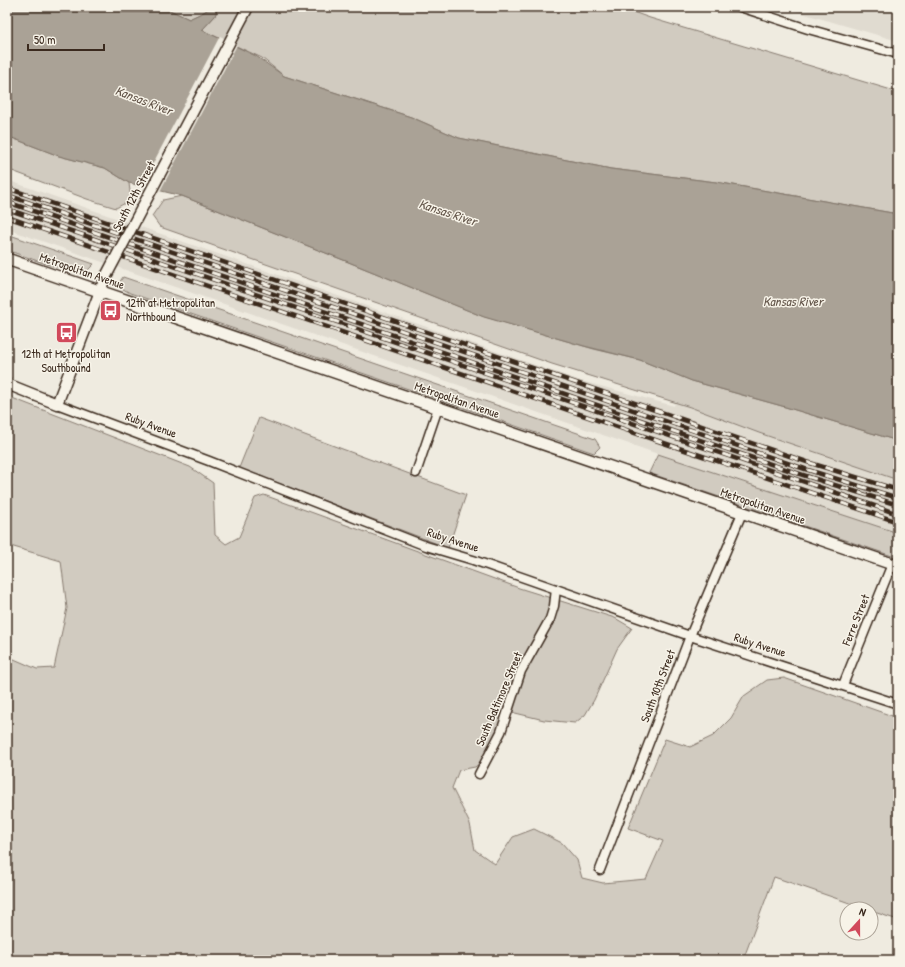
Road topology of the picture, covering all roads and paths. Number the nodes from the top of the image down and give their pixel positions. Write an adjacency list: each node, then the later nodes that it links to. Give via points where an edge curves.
1 (248, 7): 5 (street, South 12th Street, bridge)
2 (740, 7): 3 (street)
3 (898, 54)
4 (7, 258): 5 (main road, Metropolitan Avenue)
5 (99, 291): 7 (street, South 12th Street); 8 (main road, Metropolitan Avenue)
6 (7, 384): 7 (street, Ruby Avenue)
7 (57, 404): 12 (street, Ruby Avenue, via 406,538)
8 (438, 408): 9 (street); 10 (main road, Metropolitan Avenue)
9 (416, 473)
10 (742, 513): 11 (main road, Metropolitan Avenue); 13 (street, South 10th Street)
11 (895, 565): 14 (street, Ferre Street)
12 (556, 589): 13 (street, Ruby Avenue); 16 (street, South Baltimore Street, via 550,619 521,671 501,732)
13 (690, 636): 14 (street, Ruby Avenue); 17 (street, South 10th Street)
14 (843, 686): 15 (street, Ruby Avenue)
15 (898, 704)
16 (480, 774)
17 (600, 870)

